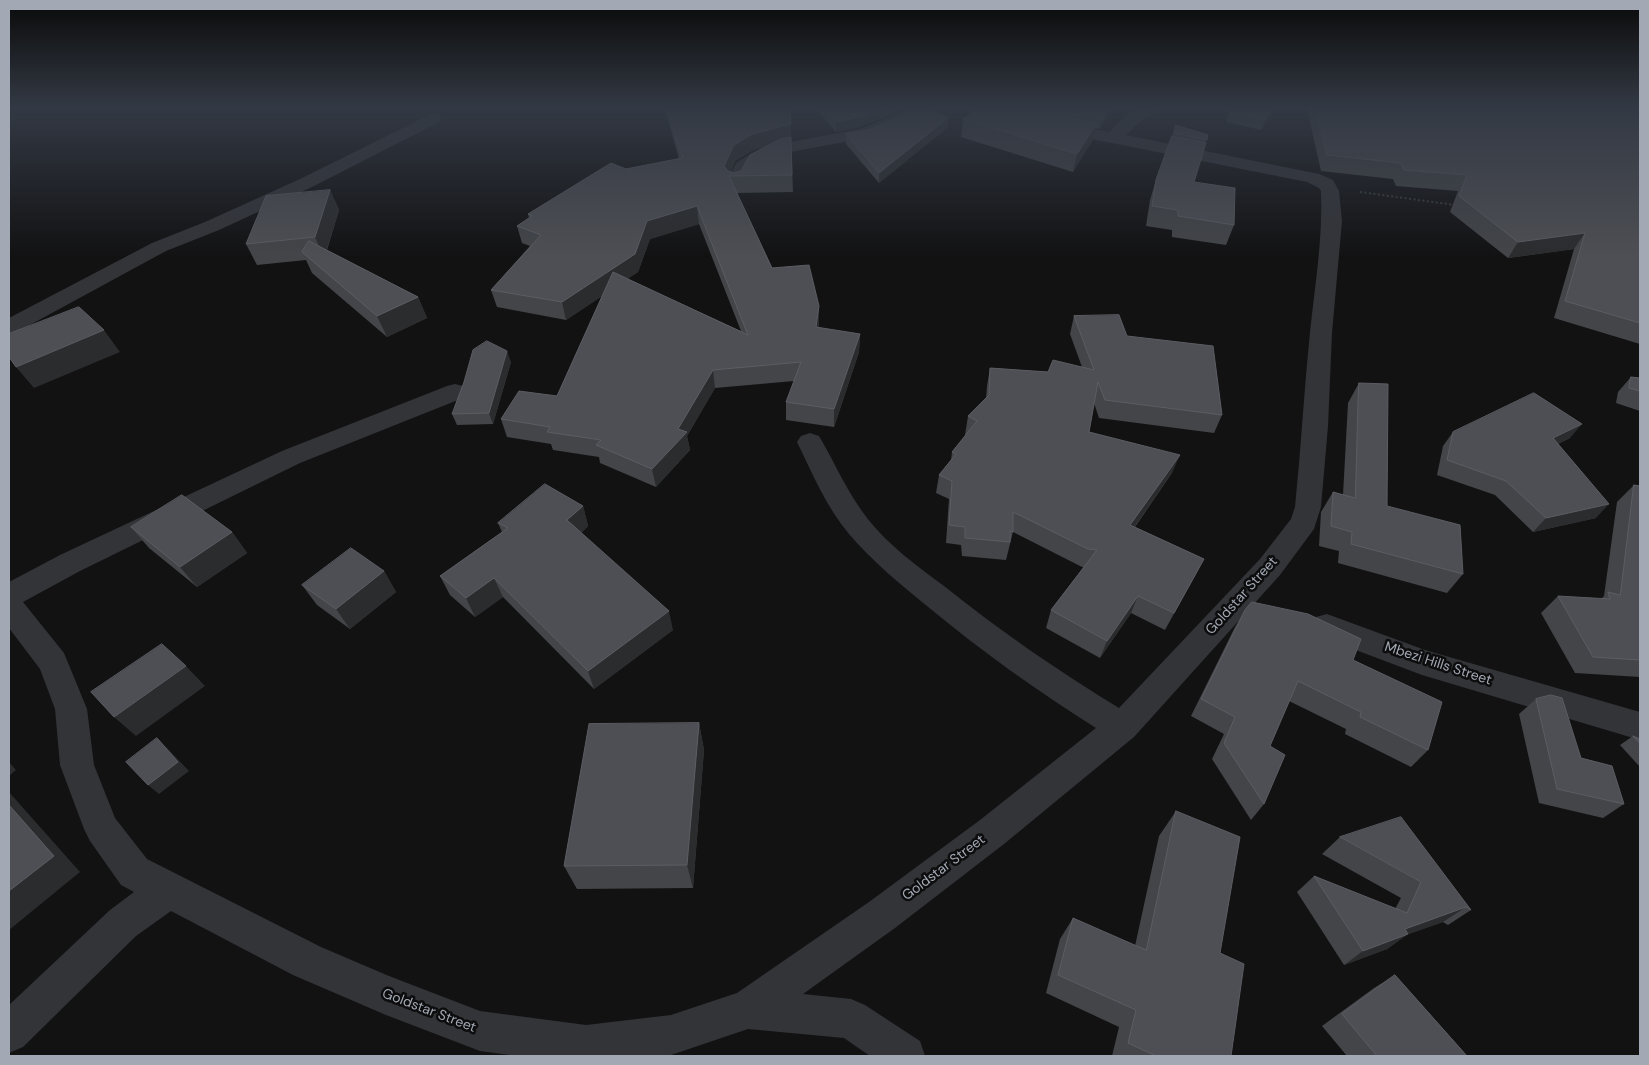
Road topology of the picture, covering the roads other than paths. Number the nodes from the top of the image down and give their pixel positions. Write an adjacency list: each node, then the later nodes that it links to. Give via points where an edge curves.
1 (353, 159): 5 (street, via 212,226 159,247)
2 (756, 159): 4 (street, via 742,167)
3 (1218, 159): 12 (street, Goldstar Street, via 1314,178 1326,184 1330,191 1332,221 1320,333 1308,507 1304,522 1270,567 1249,608)
4 (736, 182)
5 (9, 327)
6 (455, 392): 8 (street, via 291,456)
7 (810, 442): 12 (street, via 832,487 858,526 894,563 1043,678)
8 (9, 596)
9 (9, 607): 13 (street, Goldstar Street, via 53,662 71,709 77,765 102,829 134,872)
10 (1300, 619): 11 (street, Mbezi Hills Street, via 1319,623 1422,662)
11 (1640, 726)
12 (1122, 727): 14 (street, Goldstar Street, via 898,903)
13 (169, 889): 14 (street, Goldstar Street, via 307,961 480,1031 586,1045 671,1035); 15 (street, via 123,923)
14 (748, 1009): 16 (street, via 851,1019)
15 (9, 1033)
16 (905, 1056)

